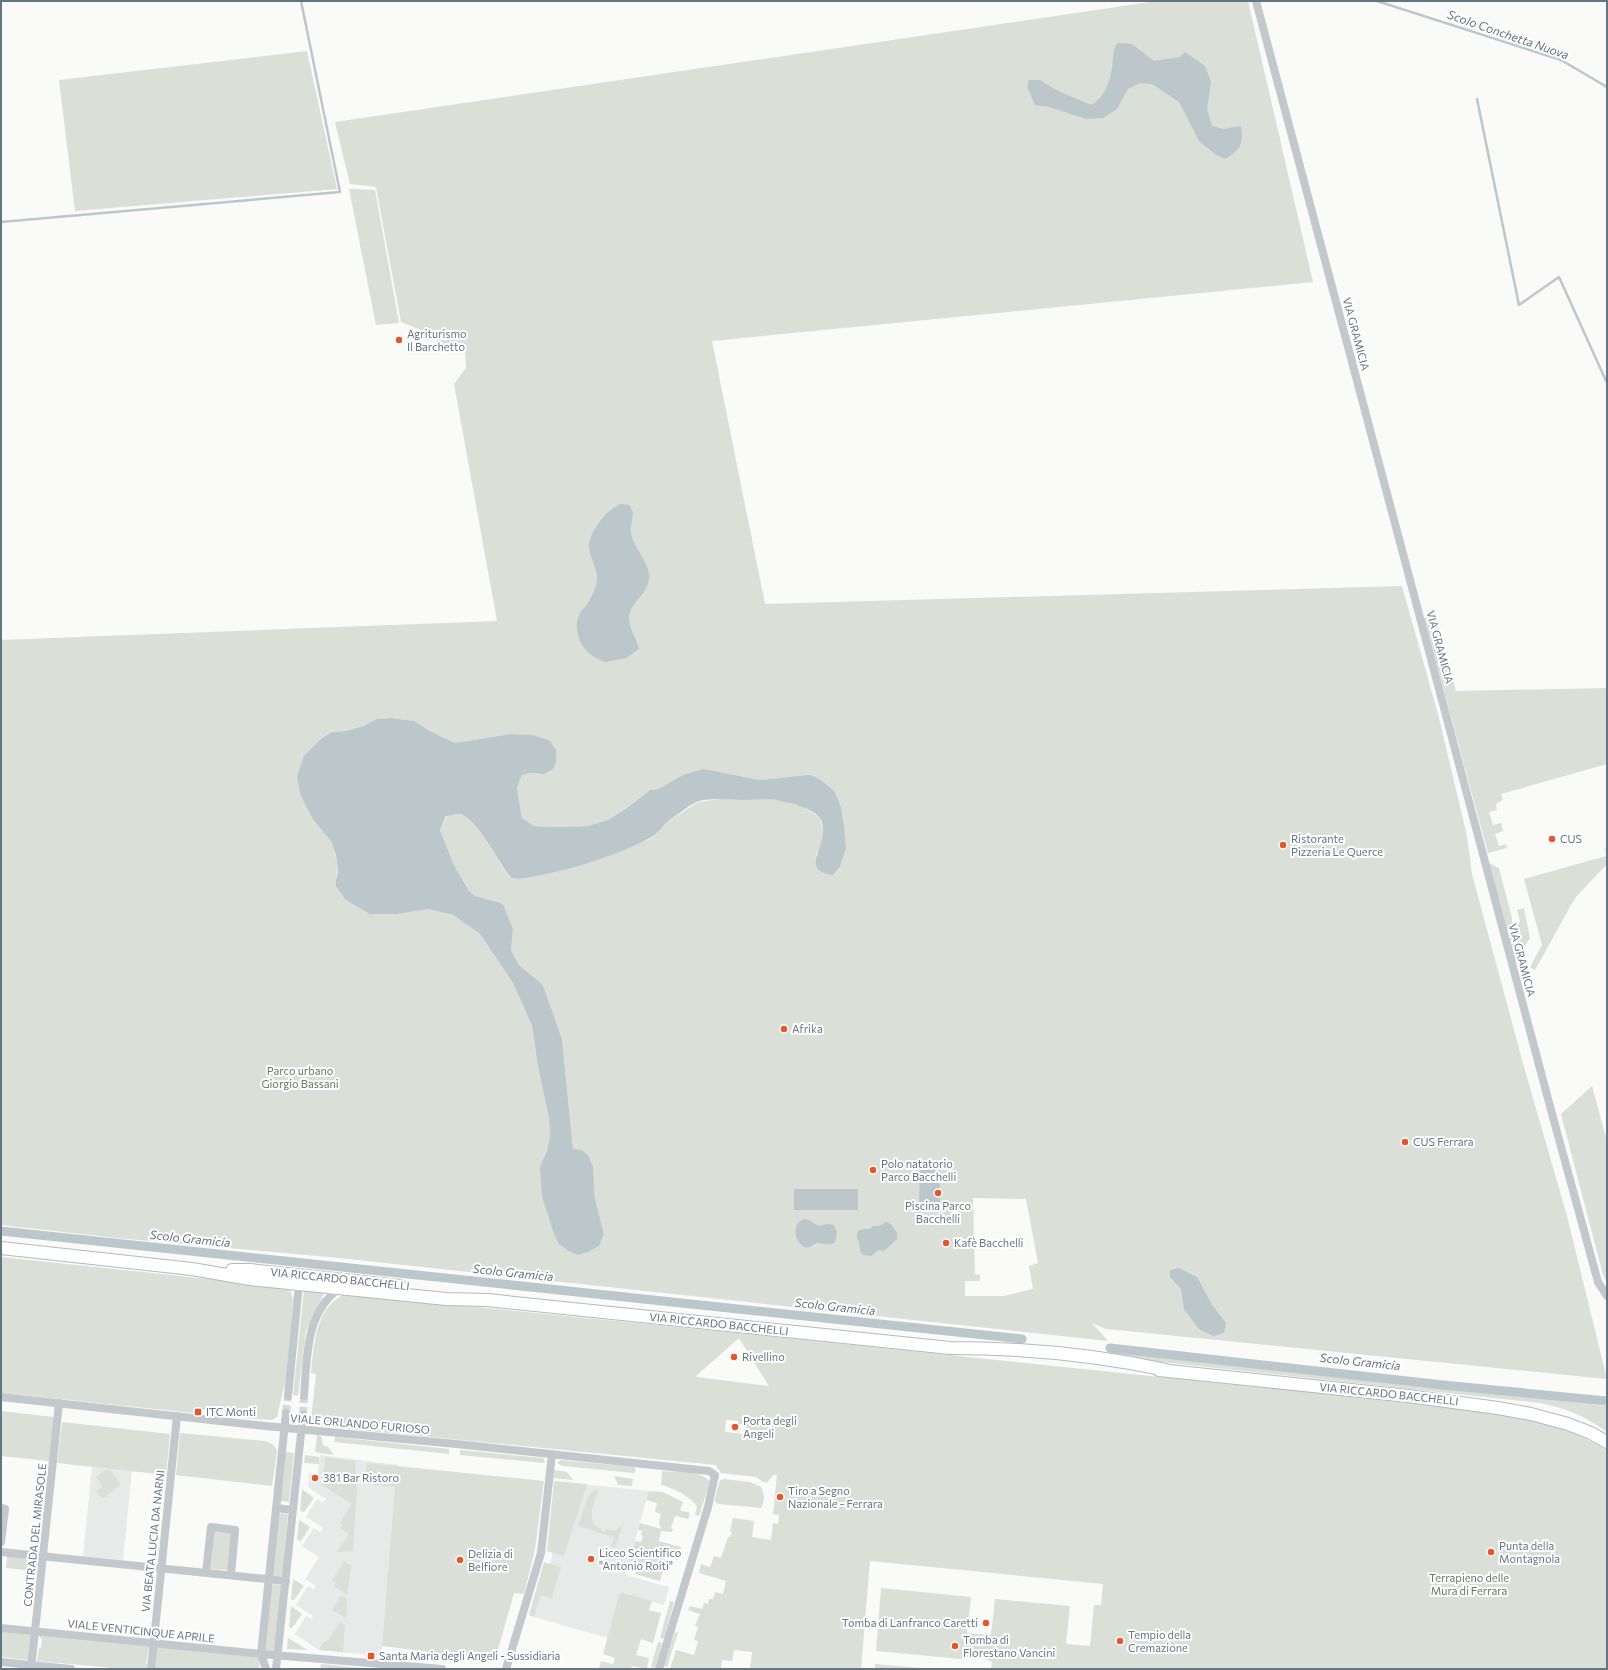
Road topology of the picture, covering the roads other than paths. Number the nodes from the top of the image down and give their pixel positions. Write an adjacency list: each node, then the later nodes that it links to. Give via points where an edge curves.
1 (1256, 1): 5 (street, VIA GRAMICIA, via 1551,1110 1598,1282)
2 (1, 1248): 3 (main road, VIA RICCARDO BACCHELLI, via 192,1269 250,1279)
3 (299, 1280): 4 (main road, VIA RICCARDO BACCHELLI); 6 (street)
4 (332, 1284): 7 (street, via 313,1324); 15 (main road, VIA RICCARDO BACCHELLI, via 446,1290 487,1300 950,1348 996,1348 1060,1359 1130,1362 1166,1370 1440,1400 1531,1414 1568,1424)
5 (1607, 1296)
6 (288, 1396)
7 (304, 1396)
8 (1, 1397): 9 (street, VIALE ORLANDO FURIOSO)
9 (60, 1403): 12 (street, VIALE ORLANDO FURIOSO); 22 (street, CONTRADA DEL MIRASOLE)
10 (286, 1414): 13 (street)
11 (303, 1415): 14 (street)
12 (177, 1416): 13 (street, VIALE ORLANDO FURIOSO); 23 (street, VIA BEATA LUCIA DA NARNI)
13 (284, 1428): 14 (street, VIALE ORLANDO FURIOSO); 18 (street)
14 (302, 1430): 16 (street, VIALE ORLANDO FURIOSO); 19 (street)
15 (1607, 1442)
16 (552, 1454): 40 (street, via 541,1553); 41 (street, VIALE ORLANDO FURIOSO, via 702,1469 715,1475 708,1507)
17 (1, 1508): 20 (street, via 5,1509)
18 (276, 1508): 19 (street); 26 (street)
19 (293, 1510): 27 (street)
20 (1, 1542)
21 (1, 1552): 22 (street)
22 (43, 1556): 23 (street); 29 (street, CONTRADA DEL MIRASOLE)
23 (161, 1568): 24 (street); 30 (street, VIA BEATA LUCIA DA NARNI)
24 (206, 1573): 25 (street); 25 (street, via 211,1527 236,1530)
25 (231, 1575): 26 (street)
26 (269, 1579): 27 (street); 31 (street)
27 (286, 1581): 32 (street)
28 (1, 1628): 29 (street, VIALE VENTICINQUE APRILE)
29 (36, 1632): 30 (street, VIALE VENTICINQUE APRILE); 34 (street, CONTRADA DEL MIRASOLE)
30 (154, 1644): 31 (street, VIALE VENTICINQUE APRILE); 36 (street, VIA BEATA LUCIA DA NARNI)
31 (261, 1654): 32 (street, VIALE VENTICINQUE APRILE); 37 (street)
32 (278, 1655): 38 (street); 39 (street, VIALE VENTICINQUE APRILE)
33 (1, 1662): 34 (street)
34 (31, 1667): 35 (street)
35 (71, 1669)
36 (151, 1669)
37 (266, 1669)
38 (276, 1669)
39 (442, 1669)
40 (506, 1669)
41 (659, 1669)

